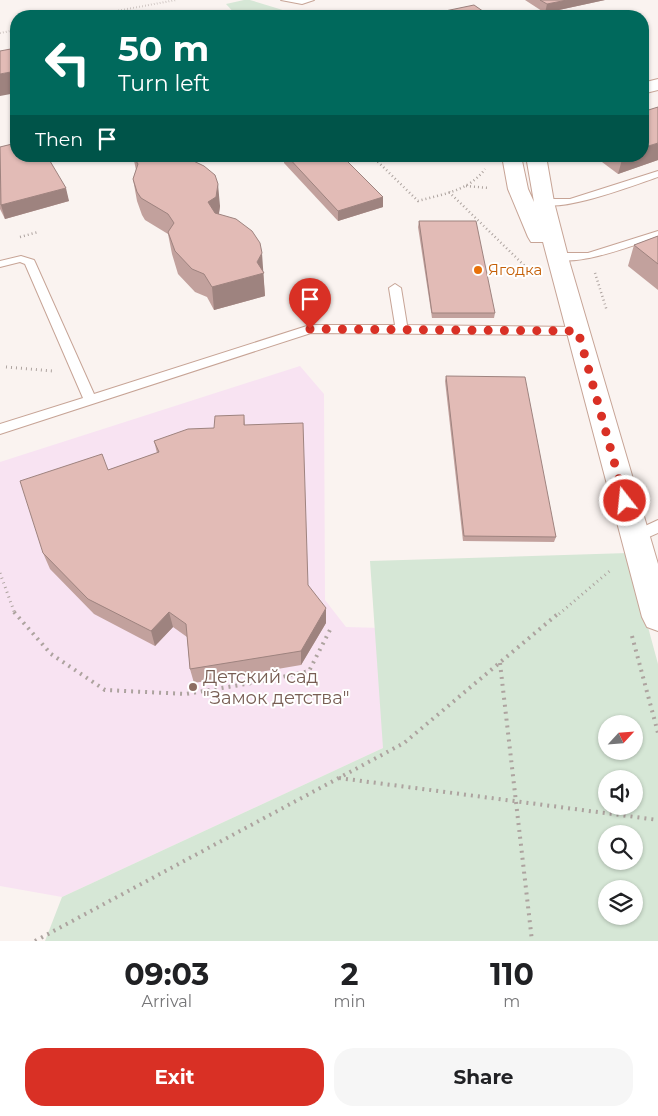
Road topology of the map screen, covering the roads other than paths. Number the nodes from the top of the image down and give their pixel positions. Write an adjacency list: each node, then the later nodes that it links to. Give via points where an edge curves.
1 (285, 0): 2 (lane)
2 (310, 0)
3 (512, 162): 8 (street, via 518,189)
4 (537, 162): 6 (street)
5 (658, 174): 6 (lane, via 571,202)
6 (544, 202): 8 (street)
7 (658, 234): 8 (lane, via 589,256)
8 (550, 242): 12 (street)
9 (0, 264): 13 (lane, via 21,259 30,262)
10 (395, 288): 11 (lane)
11 (402, 329): 12 (lane); 13 (lane, via 310,329)
12 (578, 331): 15 (street)
13 (90, 400): 14 (lane)
14 (0, 429)
15 (647, 531): 16 (street)
16 (658, 617)

